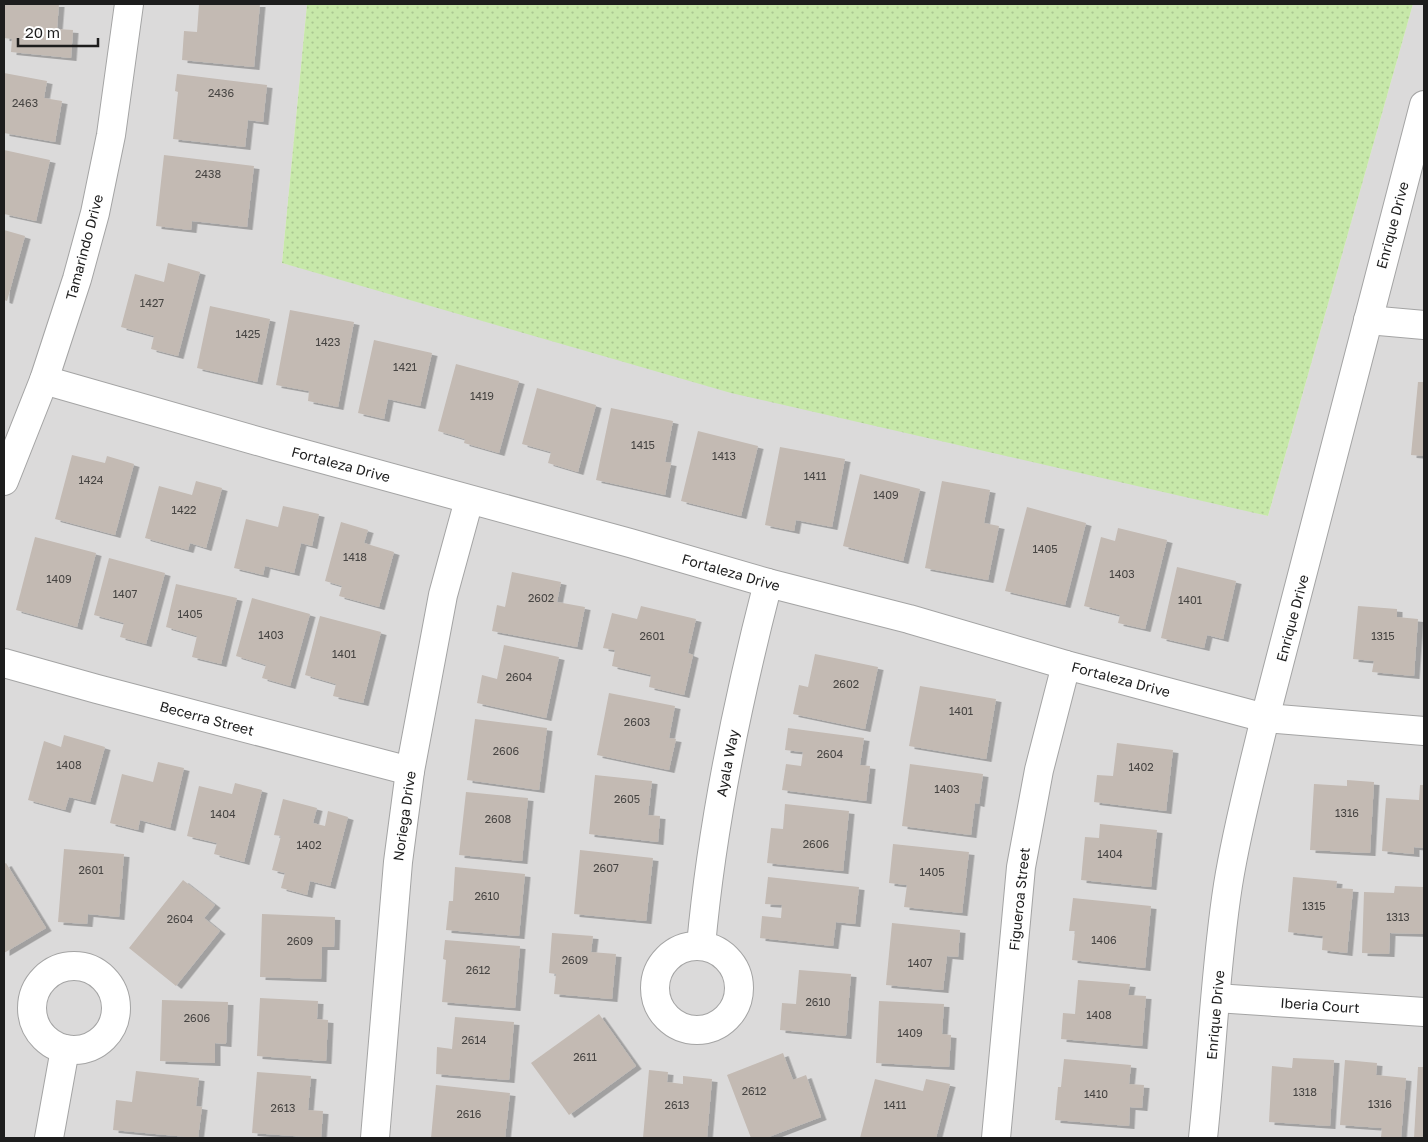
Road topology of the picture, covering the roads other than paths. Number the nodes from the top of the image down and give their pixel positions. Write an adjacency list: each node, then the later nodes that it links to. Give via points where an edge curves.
1 (129, 4): 5 (street, Tamarindo Drive, via 111,135 95,213)
2 (1424, 105): 3 (street, Enrique Drive)
3 (1368, 320): 4 (street); 11 (street, Enrique Drive)
4 (1424, 325)
5 (44, 380): 6 (street, Tamarindo Drive); 7 (street, Fortaleza Drive)
6 (4, 481)
7 (469, 500): 8 (street, Fortaleza Drive); 13 (street, Noriega Drive, via 443,595)
8 (768, 583): 10 (street, Fortaleza Drive, via 909,619); 14 (street, Ayala Way, via 744,673 718,807)
9 (4, 663): 13 (street, Becerra Street)
10 (1066, 665): 11 (street, Fortaleza Drive); 20 (street, Figueroa Street, via 1039,770 1021,867)
11 (1266, 718): 12 (street, Fortaleza Drive); 15 (street, Enrique Drive, via 1228,884)
12 (1424, 731)
13 (410, 771): 19 (street, Noriega Drive, via 398,862)
14 (702, 946)
15 (1216, 998): 16 (street, Iberia Court); 21 (street, Enrique Drive)
16 (1424, 1012)
17 (65, 1049): 18 (street)
18 (49, 1138)
19 (375, 1138)
20 (996, 1138)
21 (1204, 1138)

